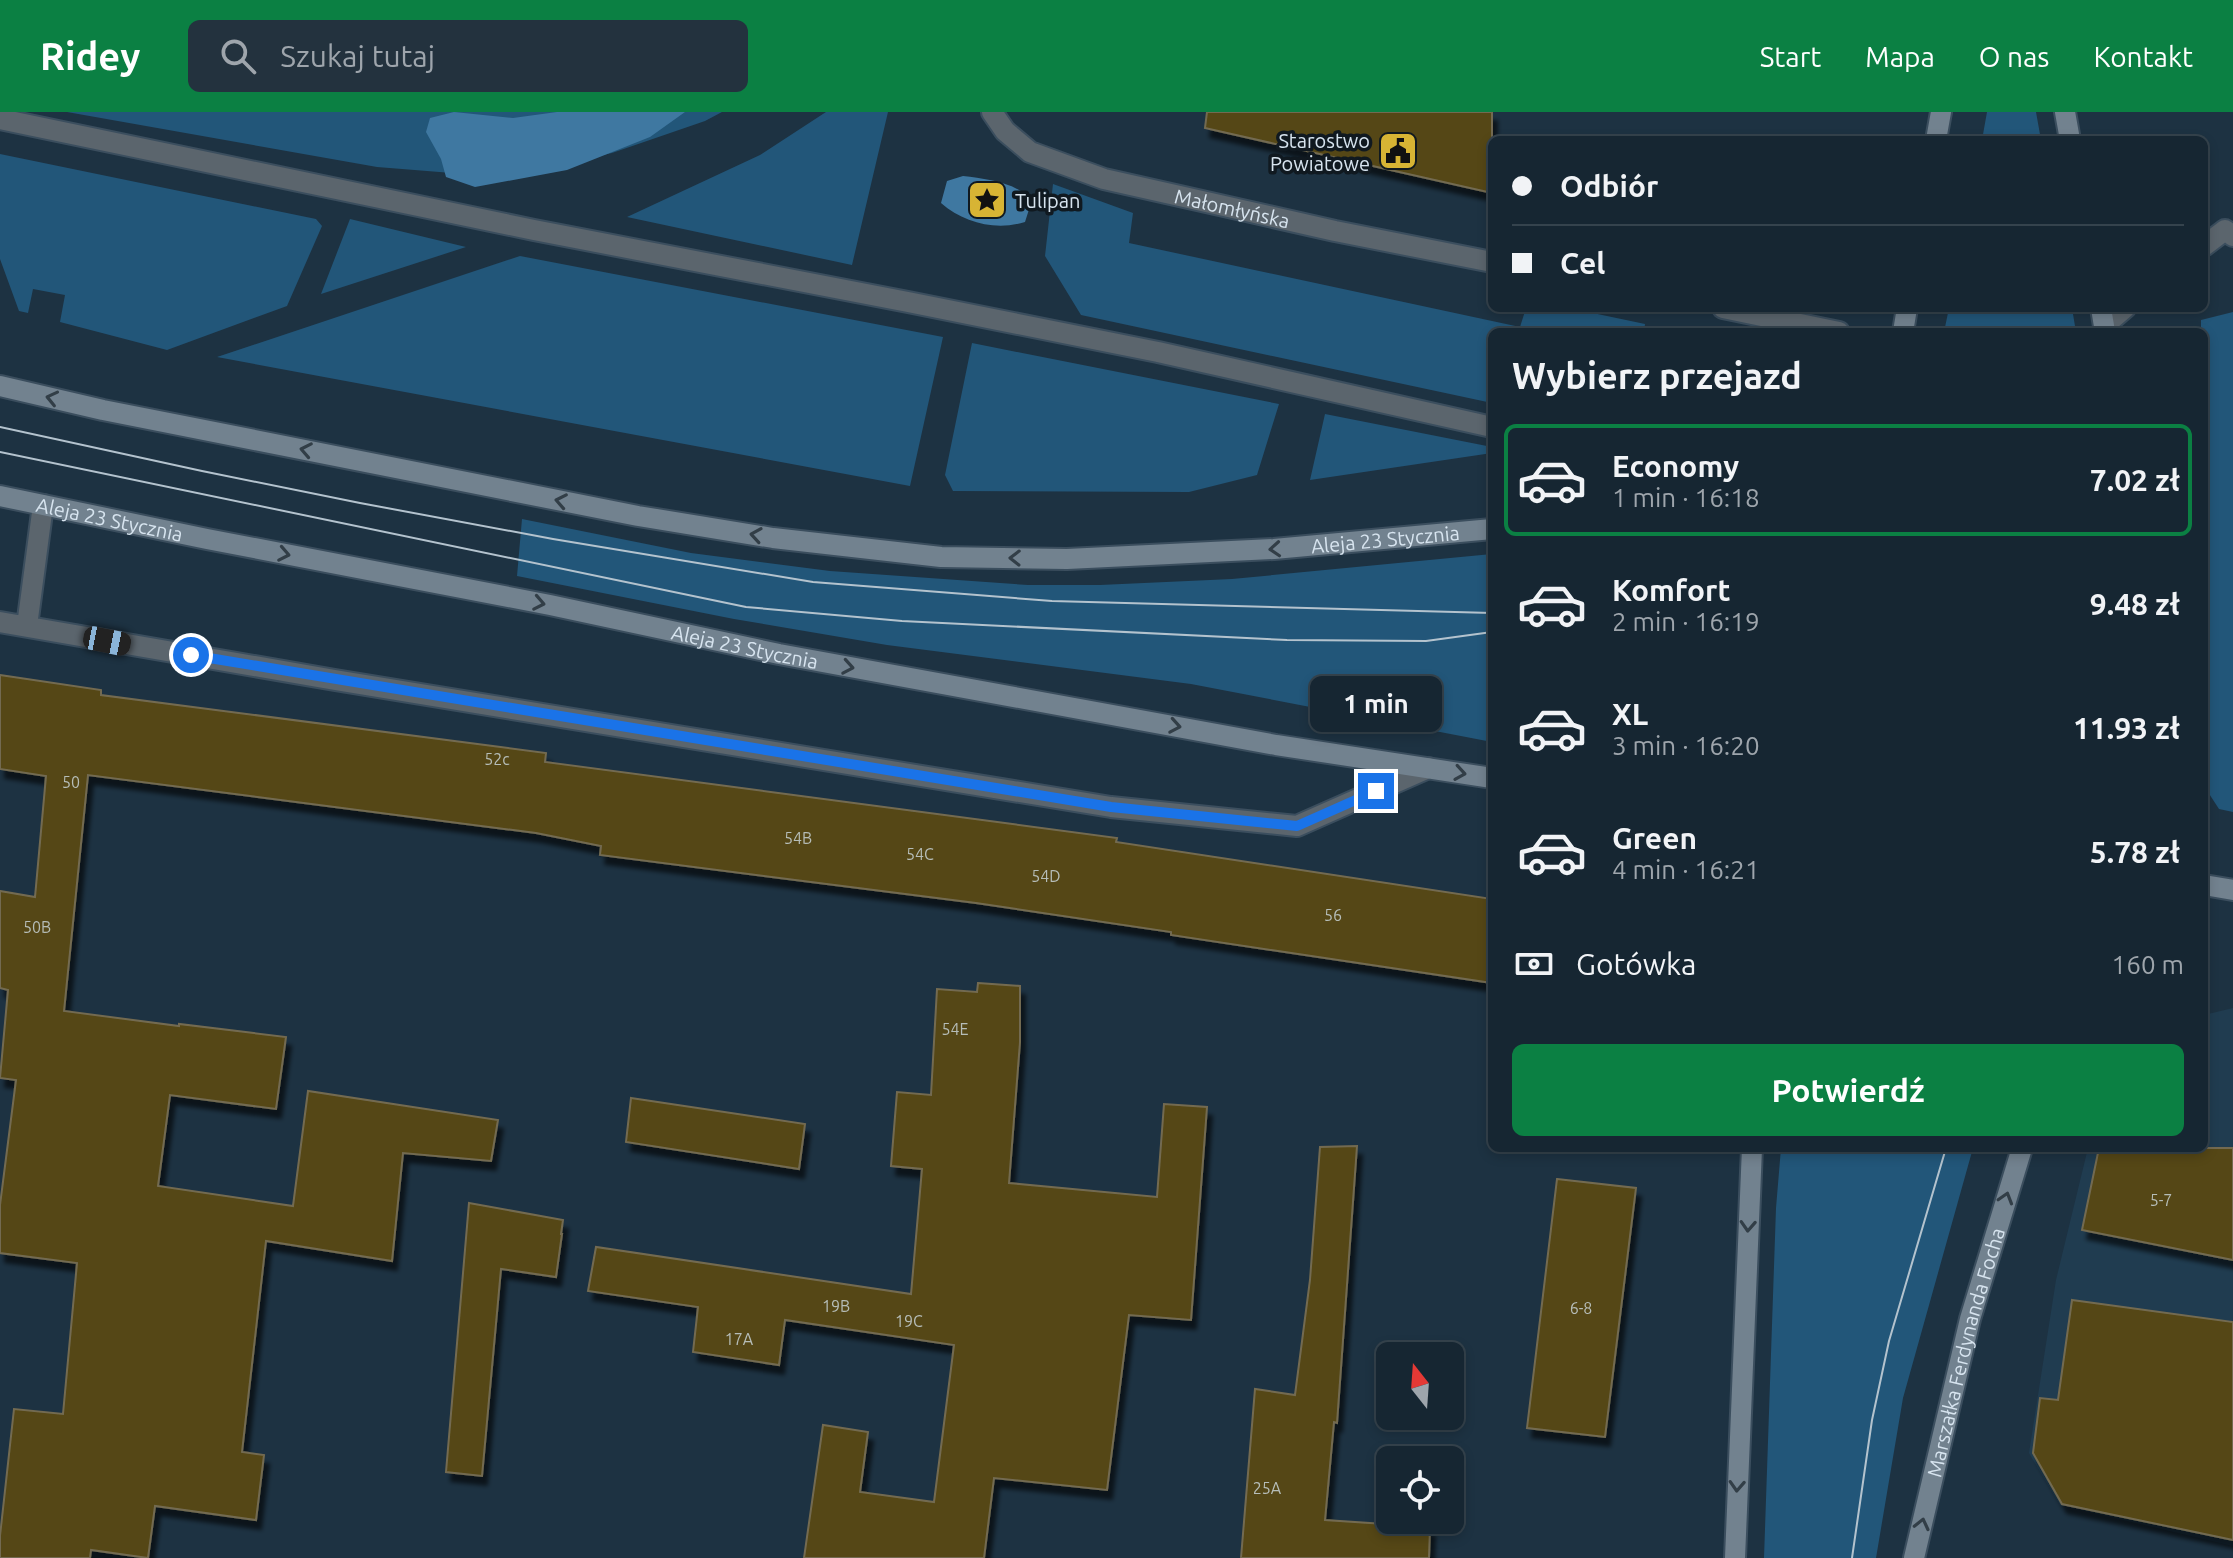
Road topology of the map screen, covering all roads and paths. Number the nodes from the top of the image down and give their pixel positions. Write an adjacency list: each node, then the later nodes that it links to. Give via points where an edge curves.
1 (992, 112): 9 (street, Małomłyńska, via 1030,152 1104,179)
2 (1941, 112): 5 (street)
3 (2065, 112): 6 (street)
4 (0, 119): 13 (street, via 1158,352)
5 (1937, 136)
6 (2069, 136)
7 (2233, 236): 8 (street, via 2225,230)
8 (2208, 243)
9 (1488, 261)
10 (1742, 312): 11 (street)
11 (1820, 328)
12 (0, 386): 16 (street, Aleja 23 Stycznia, one-way to 12, via 1274,549 1067,559 941,557 638,516)
13 (1488, 426)
14 (0, 496): 15 (street, Aleja 23 Stycznia)
15 (43, 505): 18 (street); 19 (street, Aleja 23 Stycznia, one-way to 19, via 779,654)
16 (1488, 529)
17 (0, 622): 18 (street)
18 (27, 626): 19 (street, via 1165,813 1297,826)
19 (1428, 768): 20 (street, Aleja 23 Stycznia, one-way to 20)
20 (1488, 777)
21 (2208, 886): 22 (street)
22 (2233, 890)
23 (1752, 1152): 25 (street, one-way to 25)
24 (2021, 1152): 26 (street, Marszałka Ferdynanda Focha, one-way to 24, via 1970,1319)
25 (1735, 1558)
26 (1914, 1558)

